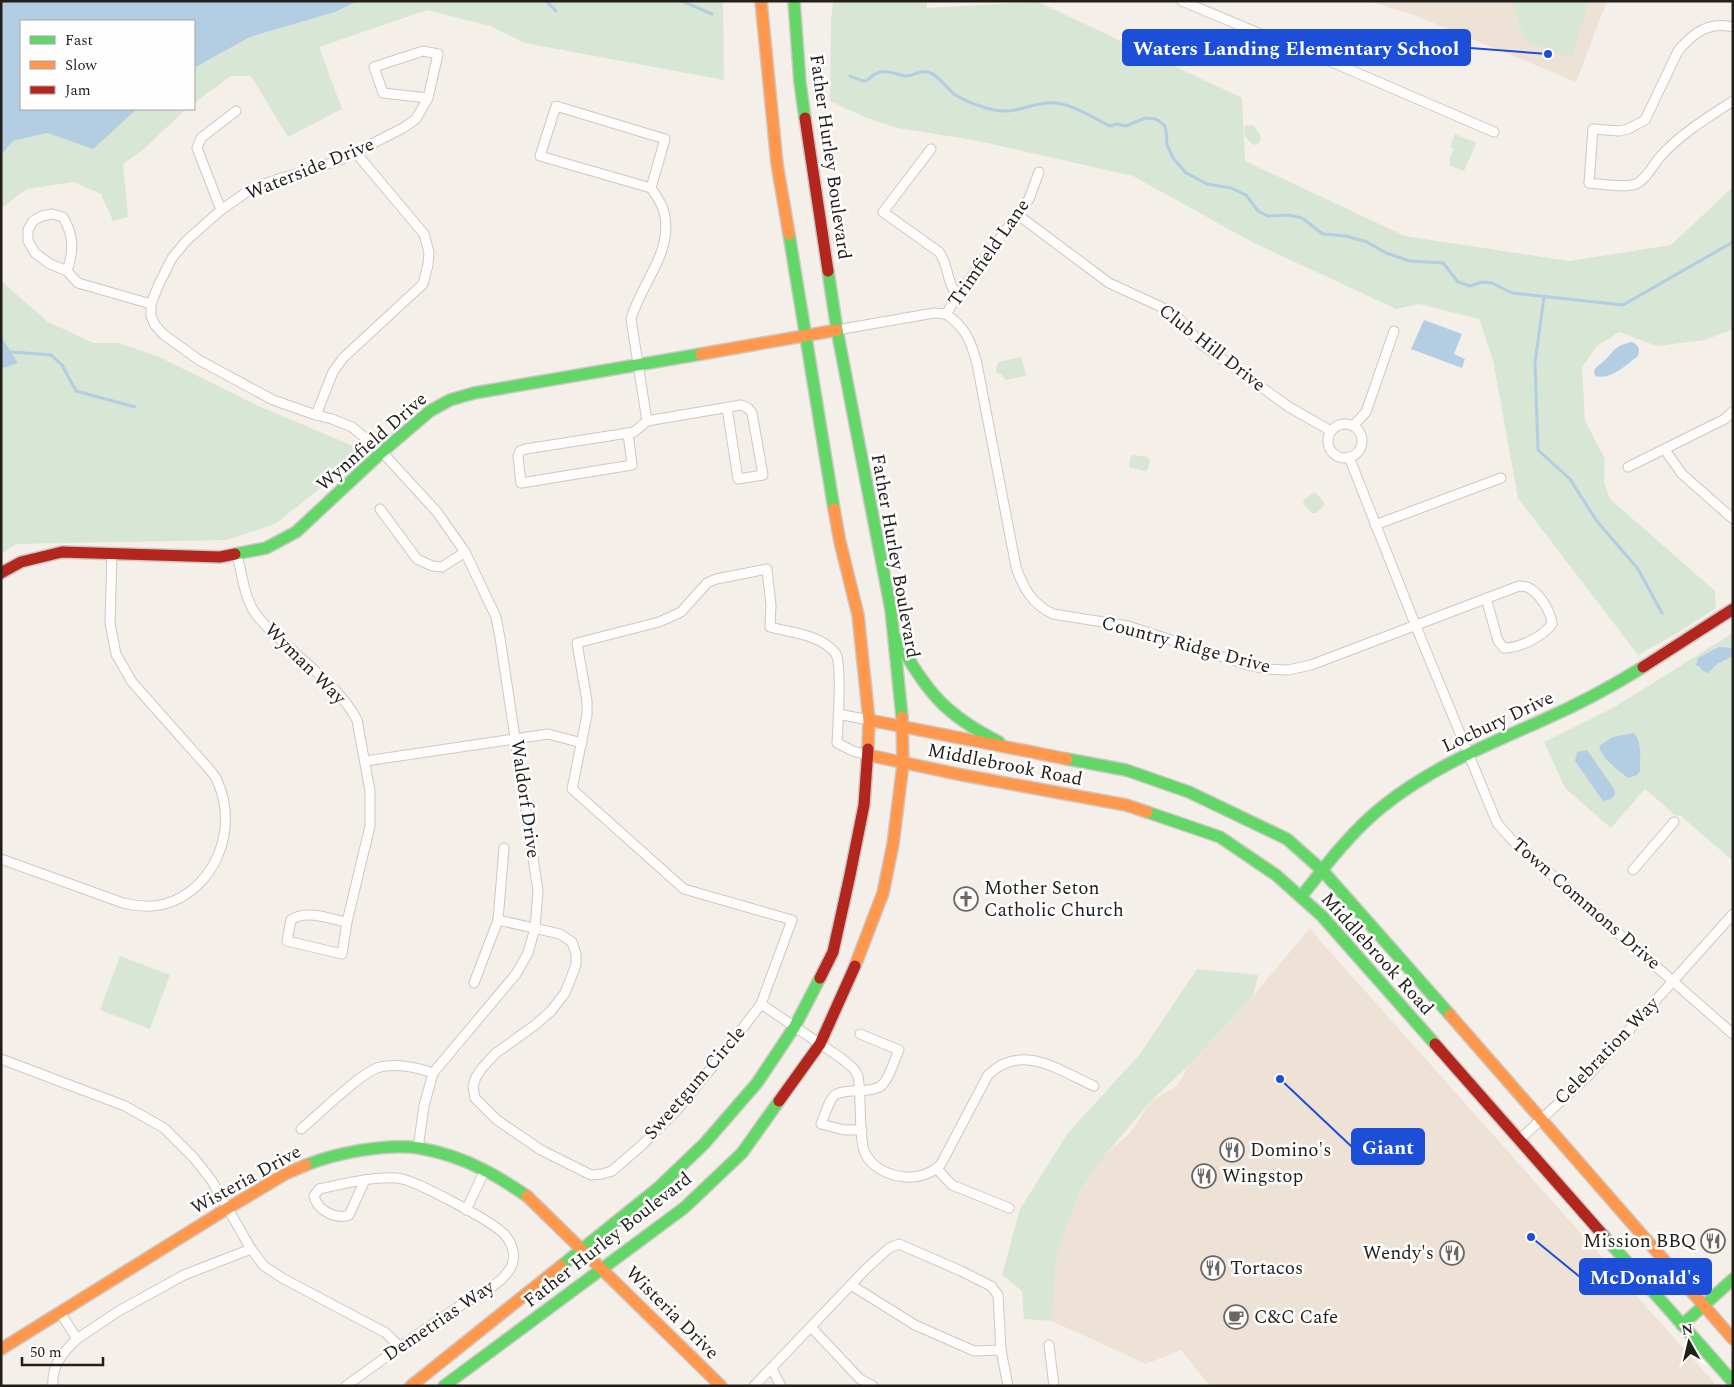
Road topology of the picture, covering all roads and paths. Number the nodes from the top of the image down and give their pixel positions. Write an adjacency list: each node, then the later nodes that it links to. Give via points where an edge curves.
1 (761, 1): 21 (main road, Father Hurley Boulevard, via 777,164)
2 (794, 1): 19 (main road, Father Hurley Boulevard, via 800,83)
3 (1182, 1): 8 (street)
4 (1733, 27): 6 (street, via 1722,24 1706,28 1686,42 1678,51 1645,120 1628,130 1593,129 1590,183 1638,183 1678,139)
5 (428, 98): 5 (street, Waterside Drive, via 383,93 374,67 423,51 438,54); 10 (street, Waterside Drive, via 416,119)
6 (1733, 101)
7 (236, 112): 13 (street, via 201,138 197,148)
8 (1494, 132)
9 (931, 149): 16 (street, via 883,212 939,252 945,261 953,290)
10 (356, 153): 13 (street, Waterside Drive, via 251,190); 25 (street, via 424,234 429,252 428,265 423,284 343,358 333,372)
11 (1038, 172): 14 (street, Trimfield Lane, via 1029,199)
12 (651, 188): 12 (street, via 540,156 556,106 665,139); 22 (street, via 664,210 667,226 658,260 631,319)
13 (221, 210): 17 (street, Waterside Drive, via 186,240 172,258)
14 (1018, 215): 16 (street, Trimfield Lane); 28 (street, Club Hill Drive, via 1109,283 1168,310 1201,344 1290,407)
15 (67, 271): 15 (street, via 35,253 28,241 28,230 33,221 52,214 63,217 72,240); 17 (street, via 78,283)
16 (958, 295): 18 (street, Trimfield Lane)
17 (152, 304): 25 (street, via 151,316 155,325 199,360 273,400)
18 (946, 314): 19 (street, Trimfield Lane, via 934,313); 44 (street, Country Ridge Drive, via 965,330 971,342 1016,567 1028,596 1044,610 1128,626 1248,665 1274,670 1310,665)
19 (837, 330): 21 (main road, Wynnfield Drive); 45 (main road, Father Hurley Boulevard)
20 (1394, 331): 27 (street, via 1366,412)
21 (805, 335): 22 (main road, Wynnfield Drive); 47 (main road, Father Hurley Boulevard, via 840,542 858,615)
22 (638, 363): 26 (street); 31 (main road, Wynnfield Drive, via 474,392 450,400 430,411)
23 (727, 408): 23 (street, via 741,405 752,412 763,475 738,479); 26 (street)
24 (1733, 410): 30 (street, via 1725,419)
25 (316, 415): 31 (street, via 352,427)
26 (648, 421): 29 (street)
27 (1352, 426): 28 (street, via 1343,424); 32 (street, via 1360,434 1361,445)
28 (1331, 431): 32 (street, via 1328,441 1331,451 1339,457)
29 (628, 433): 29 (street, via 632,465 521,483 520,451)
30 (1665, 450): 33 (street); 36 (street, via 1682,474)
31 (382, 452): 38 (street, Waldorf Drive, via 437,512); 40 (main road, Wynnfield Drive, via 296,532 266,548)
32 (1350, 457): 37 (street)
33 (1628, 467)
34 (1501, 478): 37 (street)
35 (380, 509): 38 (street, via 417,559 442,567)
36 (1733, 518)
37 (1375, 525): 44 (street)
38 (465, 552): 49 (street, Waldorf Drive, via 496,617)
39 (112, 553): 40 (main road, Wynnfield Drive); 41 (main road, Wynnfield Drive, via 62,552 21,562); 58 (street, via 110,623 116,654 132,682 218,783 226,810 226,828 219,854 207,877 192,892 164,904 141,906 123,903)
40 (237, 555): 54 (street, Wyman Way, via 248,599 255,612 352,710 358,720)
41 (1, 573)
42 (1486, 598): 42 (street, Country Ridge Drive, via 1519,586 1530,588 1551,614 1552,624 1546,632 1514,648 1504,648 1498,641); 44 (street, Country Ridge Drive)
43 (1733, 609): 52 (main road, Locbury Drive, via 1601,692)
44 (1415, 624): 52 (street)
45 (893, 634): 48 (main road, Father Hurley Boulevard); 51 (main road, via 916,673 940,703 974,730)
46 (838, 714): 47 (street); 50 (street, Sweetgum Circle, via 836,655 822,642 770,627 767,569 707,583 681,612 659,622 577,643 587,700); 53 (street, Sweetgum Circle, via 838,743)
47 (869, 720): 48 (main road, Middlebrook Road); 53 (main road, Father Hurley Boulevard)
48 (903, 727): 51 (main road, Middlebrook Road); 55 (main road, Father Hurley Boulevard)
49 (516, 739): 50 (street, via 548,734); 54 (street); 65 (street, Waldorf Drive, via 538,891)
50 (582, 744): 68 (street, Sweetgum Circle, via 572,789 684,889 792,920)
51 (1017, 750): 59 (main road, Middlebrook Road, via 1126,770 1189,792 1287,839)
52 (1468, 754): 59 (main road, Locbury Drive, via 1424,778 1382,807); 66 (street, Town Commons Drive, via 1497,823 1511,839)
53 (868, 755): 55 (main road, Middlebrook Road); 69 (main road, Father Hurley Boulevard, via 864,805 832,952)
54 (366, 761): 64 (street, Wyman Way, via 370,826)
55 (903, 764): 61 (main road, Middlebrook Road, via 1126,805 1220,837 1276,874); 72 (main road, Father Hurley Boulevard, via 883,893 858,960)
56 (1674, 822): 60 (street)
57 (504, 848): 63 (street)
58 (1, 859)
59 (1322, 870): 61 (main road, Locbury Drive); 77 (main road, Middlebrook Road)
60 (1633, 870)
61 (1301, 897): 80 (main road, Middlebrook Road, via 1322,916)
62 (1733, 914): 66 (street, Celebration Way)
63 (498, 920): 65 (street); 67 (street)
64 (347, 922): 64 (street, Wyman Way, via 342,954 286,942 291,920 297,916 306,914)
65 (535, 928): 68 (street, Sweetgum Circle, via 560,934 572,942 576,965 571,980 551,1011 496,1053 482,1068 473,1086 475,1098 497,1120 541,1150 591,1175 612,1171 678,1109); 74 (street, Waldorf Drive, via 528,953 516,974)
66 (1673, 981): 71 (street, Town Commons Drive); 77 (street, Celebration Way, via 1586,1077)
67 (474, 983)
68 (761, 1004): 69 (street)
69 (794, 1026): 72 (street); 89 (main road, Father Hurley Boulevard, via 757,1083 704,1144 658,1188)
70 (860, 1034): 76 (street, via 899,1050 884,1083 874,1089)
71 (1733, 1034)
72 (820, 1044): 76 (street, via 854,1069); 90 (main road, Father Hurley Boulevard, via 742,1153 684,1208)
73 (1, 1059): 85 (street, via 125,1106 164,1128 194,1158)
74 (433, 1072): 78 (street, via 404,1066 379,1067 366,1073); 81 (street, Waldorf Drive)
75 (1094, 1086): 82 (street, via 1036,1060 1010,1060 998,1066 988,1075)
76 (860, 1090): 79 (street); 79 (street, via 836,1093 821,1124 844,1130)
77 (1541, 1119): 80 (street, Celebration Way); 93 (main road, Middlebrook Road)
78 (301, 1129)
79 (862, 1130): 82 (street, via 864,1152 872,1164 883,1171 915,1178)
80 (1519, 1140): 95 (main road, Middlebrook Road)
81 (418, 1148): 83 (main road, Wisteria Drive); 85 (main road, Wisteria Drive, via 354,1152 317,1161 286,1174)
82 (937, 1169): 86 (street, via 952,1185)
83 (485, 1170): 87 (street); 89 (main road, Wisteria Drive, via 528,1197)
84 (365, 1180): 84 (street, Demetrias Way, via 349,1215 343,1217 326,1212 314,1196 319,1189); 87 (street, Demetrias Way, via 399,1178 430,1190)
85 (228, 1208): 88 (street); 94 (main road, Wisteria Drive)
86 (1009, 1208)
87 (466, 1210): 100 (street, Demetrias Way, via 493,1224 504,1234 512,1245 514,1259 510,1269 498,1282)
88 (252, 1249): 97 (street, via 184,1275 117,1312); 100 (street, via 264,1266 386,1334)
89 (583, 1250): 90 (main road, Wisteria Drive); 107 (main road, Father Hurley Boulevard)
90 (603, 1269): 108 (main road, Father Hurley Boulevard); 109 (main road, Wisteria Drive)
91 (1733, 1279): 93 (main road)
92 (851, 1285): 96 (street); 102 (street, via 915,1325 974,1351); 102 (street, via 889,1248 899,1244 909,1247 991,1286 998,1295)
93 (1704, 1305): 95 (main road); 98 (main road, Middlebrook Road)
94 (60, 1312): 97 (street); 101 (main road, Wisteria Drive)
95 (1682, 1324): 104 (main road, Middlebrook Road)
96 (811, 1327): 103 (street); 112 (street, via 860,1379)
97 (77, 1339): 105 (street, via 55,1366)
98 (1733, 1339)
99 (1049, 1345): 114 (street)
100 (400, 1347): 106 (street, Demetrias Way)
101 (1, 1349)
102 (1002, 1350): 113 (street)
103 (772, 1368): 110 (street); 111 (street)
104 (1733, 1382)
105 (53, 1386)
106 (346, 1386)
107 (411, 1386)
108 (444, 1386)
109 (721, 1386)
110 (754, 1386)
111 (781, 1386)
112 (873, 1386)
113 (1008, 1386)
114 (1054, 1386)

